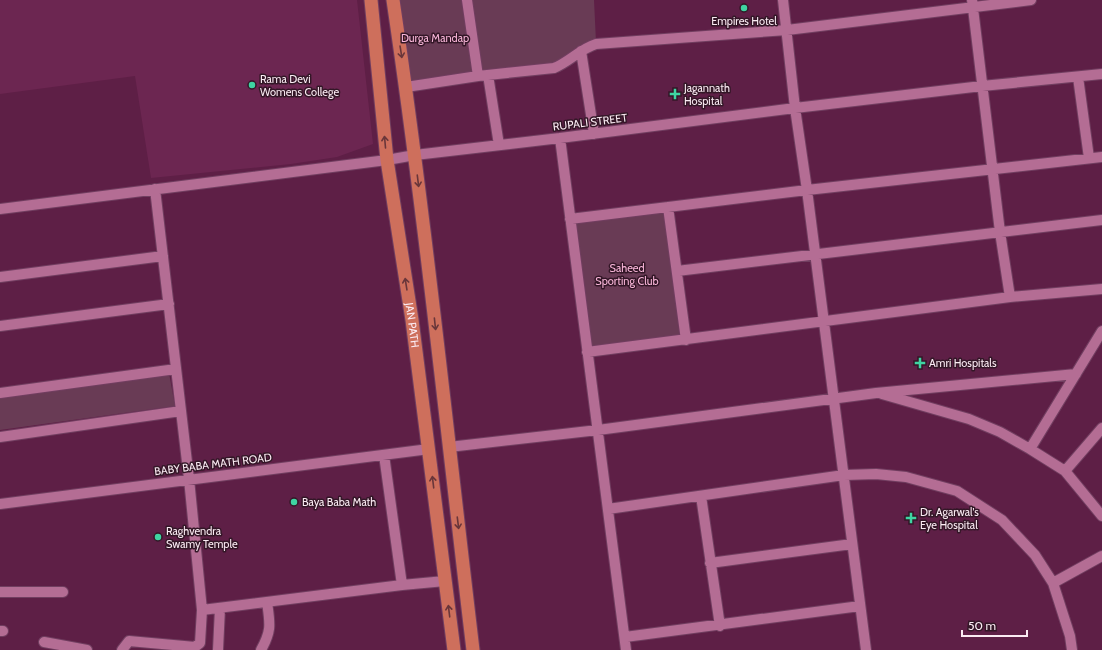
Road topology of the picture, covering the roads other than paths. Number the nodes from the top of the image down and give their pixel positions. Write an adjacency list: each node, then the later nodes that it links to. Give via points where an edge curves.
1 (372, 0): 21 (main road, JAN PATH, one-way to 1)
2 (393, 0): 13 (main road, JAN PATH, one-way to 13)
3 (467, 0): 10 (street)
4 (783, 0): 7 (street)
5 (1031, 0): 6 (street)
6 (972, 4): 7 (street); 12 (street)
7 (787, 30): 8 (street, via 596,44); 14 (street)
8 (581, 51): 10 (street, via 554,68); 15 (street)
9 (1102, 74): 11 (street, RUPALI STREET)
10 (483, 76): 13 (street); 17 (street)
11 (1078, 77): 12 (street, RUPALI STREET); 20 (street)
12 (982, 86): 14 (street, RUPALI STREET); 22 (street)
13 (406, 87): 18 (main road, JAN PATH)
14 (795, 108): 15 (street, RUPALI STREET); 24 (street)
15 (594, 134): 16 (street, RUPALI STREET)
16 (560, 138): 17 (street, RUPALI STREET); 27 (street)
17 (499, 145): 18 (street, RUPALI STREET)
18 (415, 155): 21 (street, RUPALI STREET); 51 (main road, JAN PATH, one-way to 51)
19 (1102, 157): 20 (street)
20 (1089, 158): 22 (street)
21 (387, 160): 23 (street, RUPALI STREET); 52 (main road, JAN PATH, one-way to 21)
22 (993, 169): 24 (street); 29 (street)
23 (155, 189): 26 (street, RUPALI STREET); 31 (street)
24 (807, 190): 25 (street); 30 (street)
25 (668, 207): 27 (street); 32 (street)
26 (0, 209)
27 (570, 219): 41 (street)
28 (1102, 220): 29 (street)
29 (1000, 232): 30 (street); 35 (street)
30 (816, 255): 32 (street); 37 (street)
31 (163, 256): 33 (street); 36 (street)
32 (677, 271): 40 (street)
33 (0, 277)
34 (1102, 289): 35 (street)
35 (1010, 297): 37 (street)
36 (169, 304): 38 (street); 42 (street)
37 (824, 320): 40 (street); 46 (street)
38 (0, 326)
39 (1102, 331): 43 (street)
40 (686, 340): 41 (street)
41 (588, 352): 49 (street)
42 (176, 369): 44 (street); 47 (street)
43 (1076, 374): 45 (street); 53 (street)
44 (0, 393)
45 (876, 393): 46 (street); 53 (street, via 969,419 1000,432)
46 (834, 399): 49 (street); 56 (street)
47 (181, 412): 50 (street); 57 (street)
48 (1102, 428): 55 (street)
49 (598, 430): 51 (street); 60 (street)
50 (0, 437)
51 (448, 447): 82 (main road, JAN PATH, one-way to 82)
52 (429, 449): 54 (street, BABY BABA MATH ROAD); 65 (main road, JAN PATH, one-way to 52)
53 (1030, 449): 55 (street)
54 (384, 455): 57 (street, BABY BABA MATH ROAD); 67 (street)
55 (1065, 471): 61 (street)
56 (844, 475): 58 (street); 62 (street); 66 (street, via 876,474 906,477 957,491 1002,520 1035,555)
57 (189, 479): 59 (street, BABY BABA MATH ROAD); 73 (street)
58 (701, 496): 60 (street); 64 (street)
59 (0, 504)
60 (608, 509): 75 (street)
61 (1102, 516)
62 (852, 544): 64 (street); 71 (street)
63 (1102, 556): 66 (street)
64 (710, 562): 74 (street)
65 (446, 581): 67 (street); 81 (main road, JAN PATH, one-way to 65)
66 (1053, 582): 85 (street)
67 (402, 585): 70 (street)
68 (0, 592): 69 (street)
69 (64, 592)
70 (267, 602): 72 (street); 80 (street, via 270,625)
71 (860, 606): 74 (street); 84 (street)
72 (220, 608): 73 (street); 79 (street)
73 (202, 610): 78 (street, via 200,643 194,647 129,641)
74 (720, 626): 75 (street)
75 (624, 638): 83 (street)
76 (44, 642): 77 (street)
77 (87, 650)
78 (122, 650)
79 (218, 650)
80 (261, 650)
81 (454, 650)
82 (474, 650)
83 (626, 650)
84 (866, 650)
85 (1072, 650)

